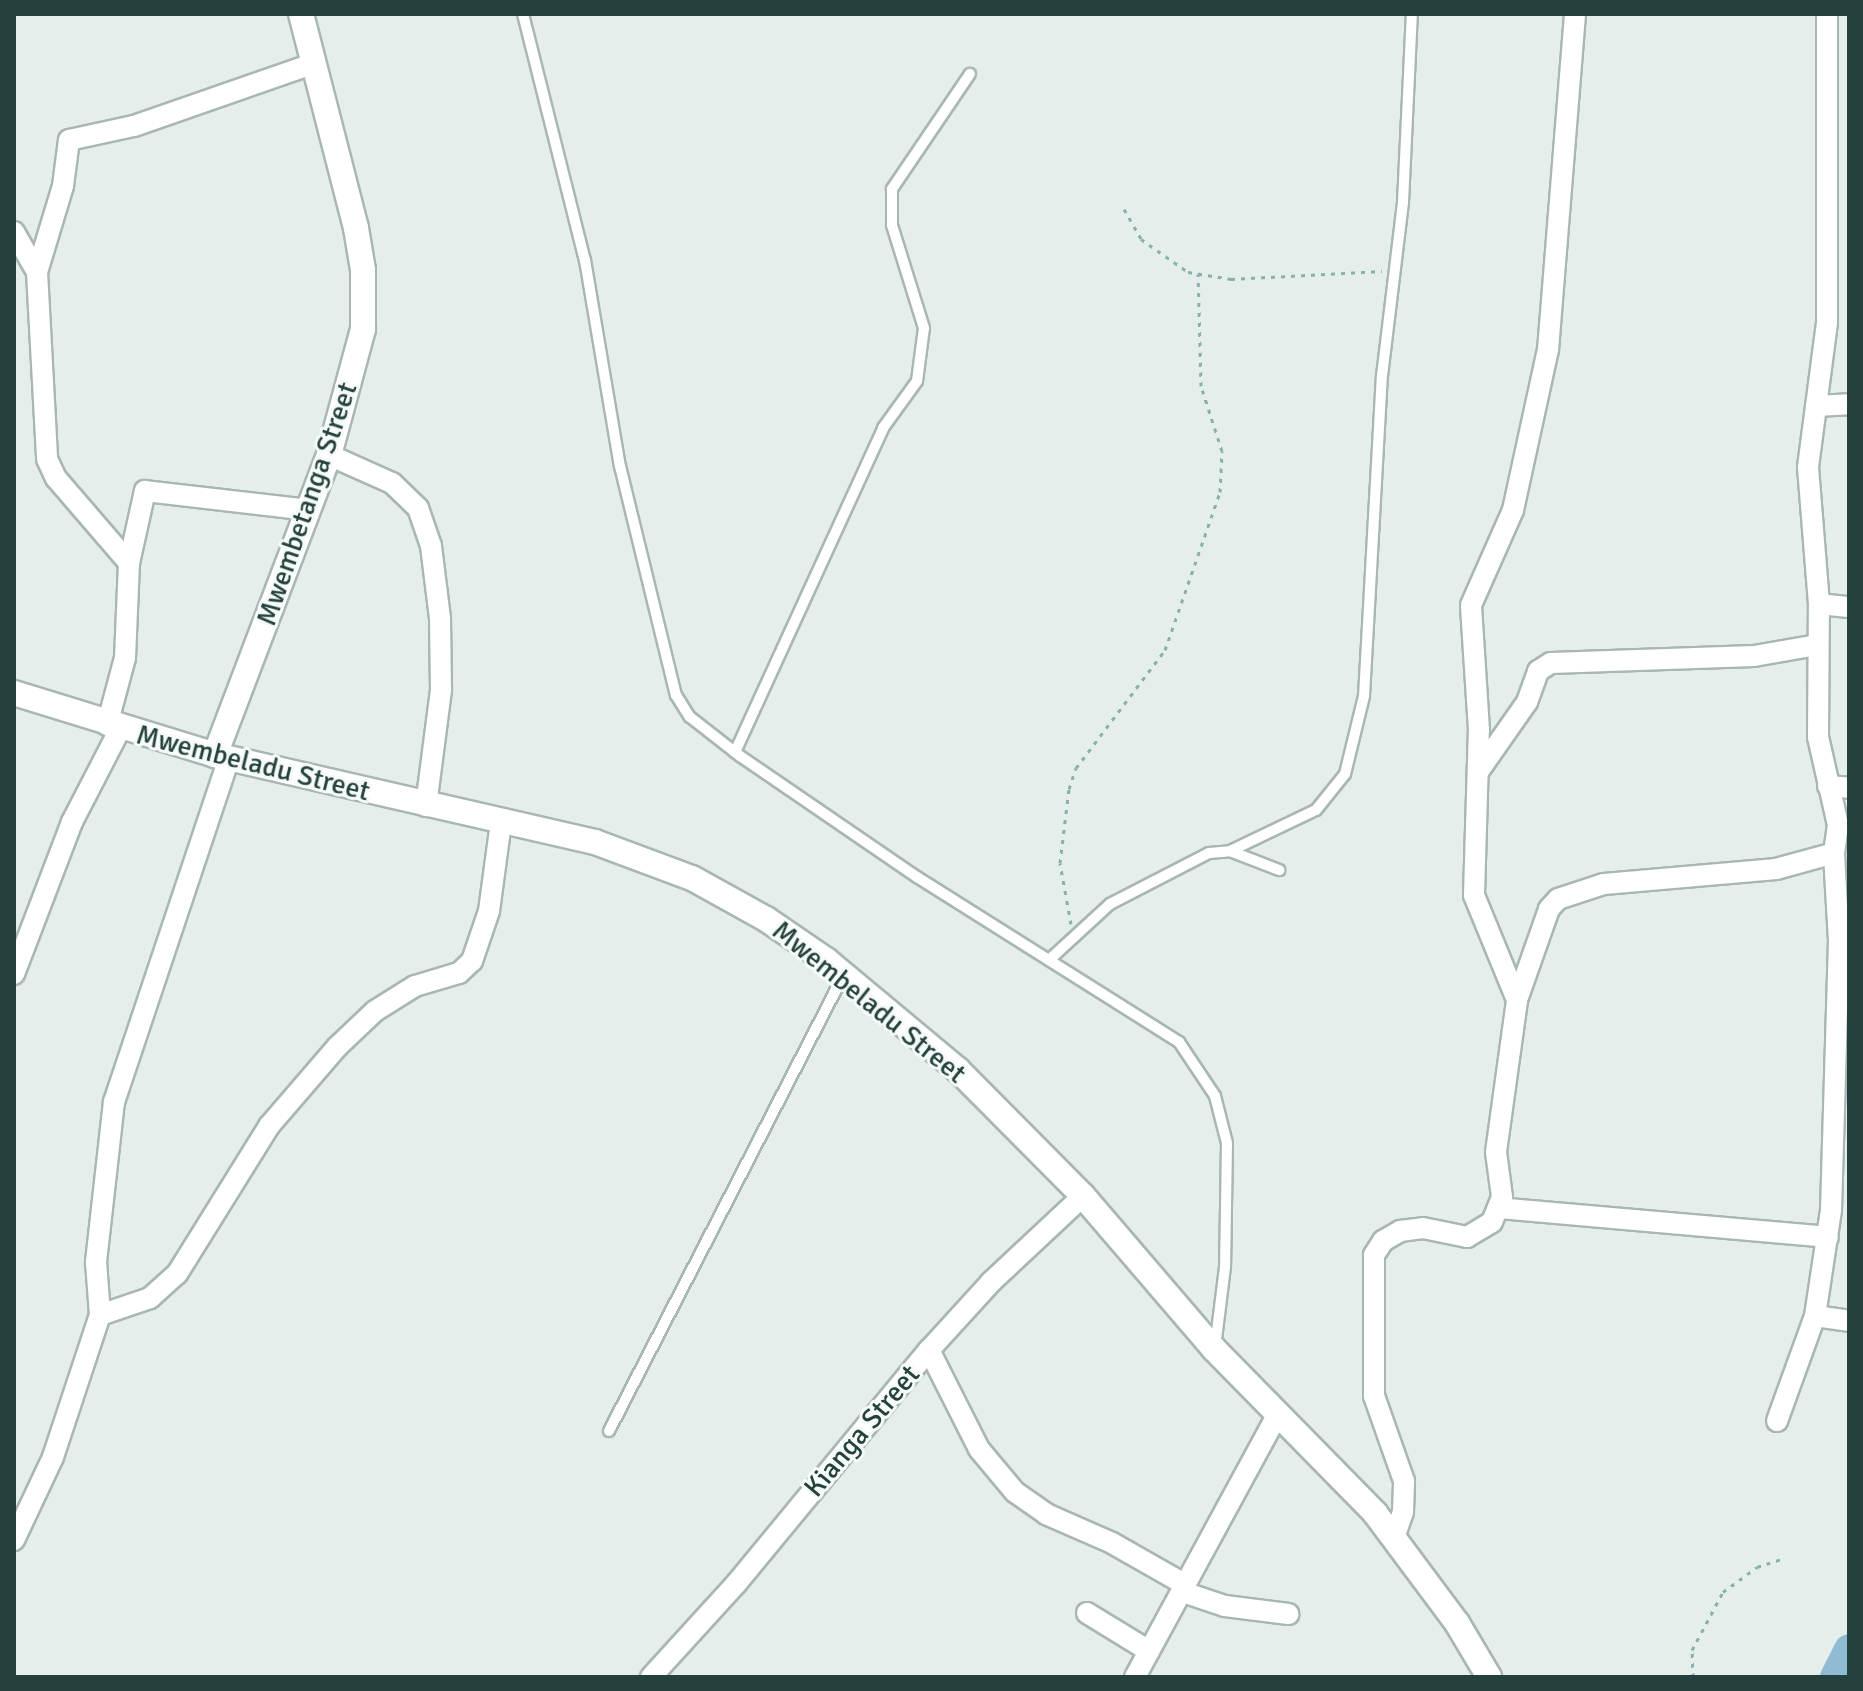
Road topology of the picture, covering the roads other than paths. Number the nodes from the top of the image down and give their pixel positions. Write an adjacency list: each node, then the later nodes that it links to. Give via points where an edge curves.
1 (301, 14): 6 (street, Mwembetanga Street)
2 (523, 14): 20 (lane, via 585,260 620,466 669,671 690,717)
3 (1412, 14): 26 (lane, via 1382,376 1364,696 1345,774 1316,810)
4 (1575, 14): 22 (street, via 1543,379 1513,510 1471,605)
5 (1827, 14): 11 (street, via 1827,322)
6 (315, 63): 9 (street, via 134,126 69,140 63,186); 12 (street, Mwembetanga Street, via 363,270 363,329)
7 (970, 74): 20 (lane, via 892,189 892,225 924,328 917,381 883,428)
8 (14, 232): 9 (street)
9 (37, 272): 14 (street, via 47,459 56,478)
10 (1849, 404): 11 (street)
11 (1816, 406): 15 (street, via 1808,467)
12 (329, 455): 13 (street, Mwembetanga Street); 24 (street, via 392,483 418,508 431,546 441,690)
13 (308, 510): 14 (street, via 145,491); 21 (street, Mwembetanga Street)
14 (129, 563): 19 (street, via 129,631)
15 (1819, 604): 16 (street); 17 (street)
16 (1849, 607)
17 (1817, 645): 22 (street, via 1754,656 1551,663 1538,671 1527,702); 23 (street, via 1818,737)
18 (14, 693): 19 (street, Mwembeladu Street)
19 (113, 727): 21 (street, Mwembeladu Street); 30 (street)
20 (735, 752): 29 (lane)
21 (222, 757): 24 (street, Mwembeladu Street); 37 (street, via 114,1102 96,1262)
22 (1478, 772): 32 (street, via 1474,895)
23 (1839, 787): 27 (street)
24 (426, 806): 25 (street, Mwembeladu Street)
25 (501, 822): 31 (street, Mwembeladu Street, via 595,842 692,878 766,919); 37 (street, via 489,911 472,961 459,973 415,986 375,1011 269,1126 177,1274 150,1298)
26 (1230, 851): 28 (lane); 29 (lane, via 1209,853 1120,899)
27 (1834, 853): 32 (street, via 1819,861 1752,872 1604,884 1558,899 1543,921); 34 (street)
28 (1279, 870)
29 (1049, 960): 40 (lane, via 1179,1042 1215,1096 1227,1143 1229,1187)
30 (14, 974)
31 (844, 975): 33 (street, Mwembeladu Street, via 958,1070); 44 (lane)
32 (1517, 1000): 35 (street, via 1496,1152 1502,1197)
33 (1083, 1196): 40 (street, Mwembeladu Street); 41 (street, Kianga Street, via 991,1282)
34 (1840, 1205): 36 (street)
35 (1498, 1208): 36 (street); 46 (street, via 1492,1222 1476,1234 1400,1231 1383,1241 1374,1255 1374,1396 1404,1481 1403,1512)
36 (1828, 1237): 38 (street)
37 (100, 1315): 45 (street)
38 (1815, 1316): 39 (street); 43 (street)
39 (1849, 1321)
40 (1214, 1349): 42 (street, Mwembeladu Street)
41 (929, 1350): 48 (street, via 979,1449 1015,1492); 52 (street, Kianga Street, via 736,1584)
42 (1277, 1416): 46 (street, Mwembeladu Street); 48 (street)
43 (1777, 1421)
44 (609, 1431)
45 (23, 1503): 47 (street)
46 (1394, 1538): 54 (street, Mwembeladu Street)
47 (14, 1540)
48 (1184, 1588): 50 (street, via 1225,1606); 51 (street)
49 (1087, 1613): 51 (street)
50 (1288, 1614)
51 (1149, 1651): 53 (street)
52 (651, 1677)
53 (1135, 1677)
54 (1489, 1677)

